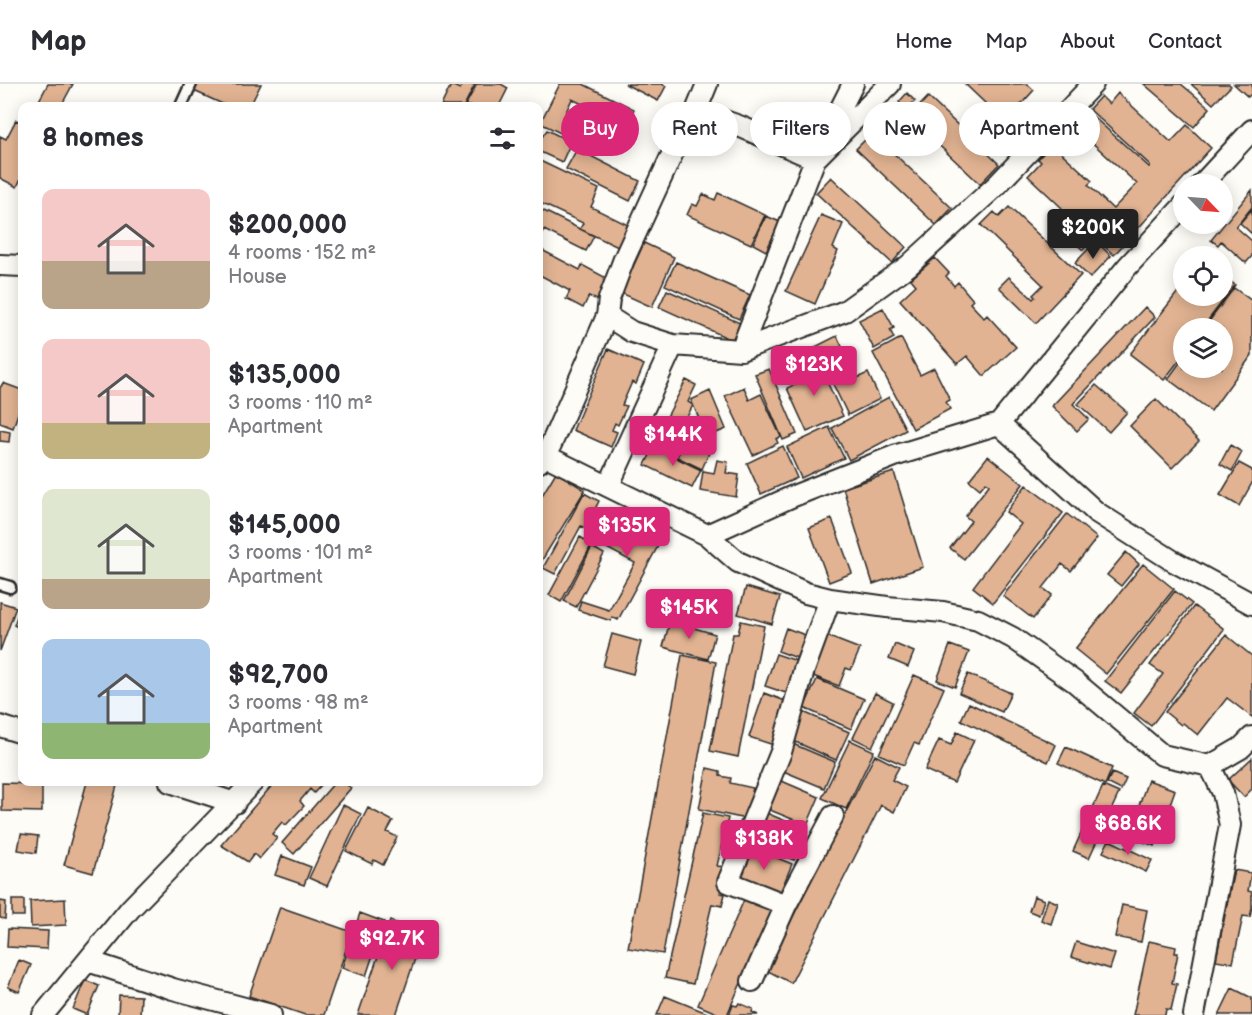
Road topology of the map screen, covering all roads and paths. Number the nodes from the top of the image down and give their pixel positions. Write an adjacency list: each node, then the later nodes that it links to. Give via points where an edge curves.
1 (191, 84): 6 (lane)
2 (706, 84): 7 (street)
3 (853, 84): 11 (street)
4 (890, 84): 11 (street)
5 (1093, 84): 18 (street, via 997,185 908,266 845,311)
6 (183, 102)
7 (699, 102)
8 (738, 126): 11 (street)
9 (1252, 130): 12 (street)
10 (671, 156): 16 (street, via 624,259)
11 (814, 159): 18 (street)
12 (1211, 174)
13 (1173, 217): 19 (street, via 1127,267)
14 (0, 265): 15 (street)
15 (18, 266)
16 (607, 316): 17 (street, via 632,332); 20 (street)
17 (673, 345): 18 (street); 22 (street)
18 (741, 350)
19 (999, 424): 23 (street, via 897,455); 25 (street, via 1096,512 1173,561)
20 (543, 453)
21 (543, 458): 22 (street)
22 (609, 485): 23 (street)
23 (707, 535): 24 (street, via 738,562 806,593)
24 (830, 599): 29 (street, via 944,612 978,620 1013,638 1075,682 1162,755); 34 (street, via 804,670 781,752 728,882)
25 (1252, 604)
26 (0, 726): 27 (street)
27 (18, 732)
28 (1252, 737): 29 (street)
29 (1210, 766): 39 (street, via 1223,793 1230,825)
30 (182, 786): 32 (street)
31 (249, 786): 32 (street)
32 (234, 803): 35 (street, via 130,909)
33 (833, 816): 34 (street)
34 (786, 905): 36 (street)
35 (88, 961): 37 (street); 38 (street)
36 (752, 981)
37 (43, 1015)
38 (271, 1015)
39 (1194, 1015)

